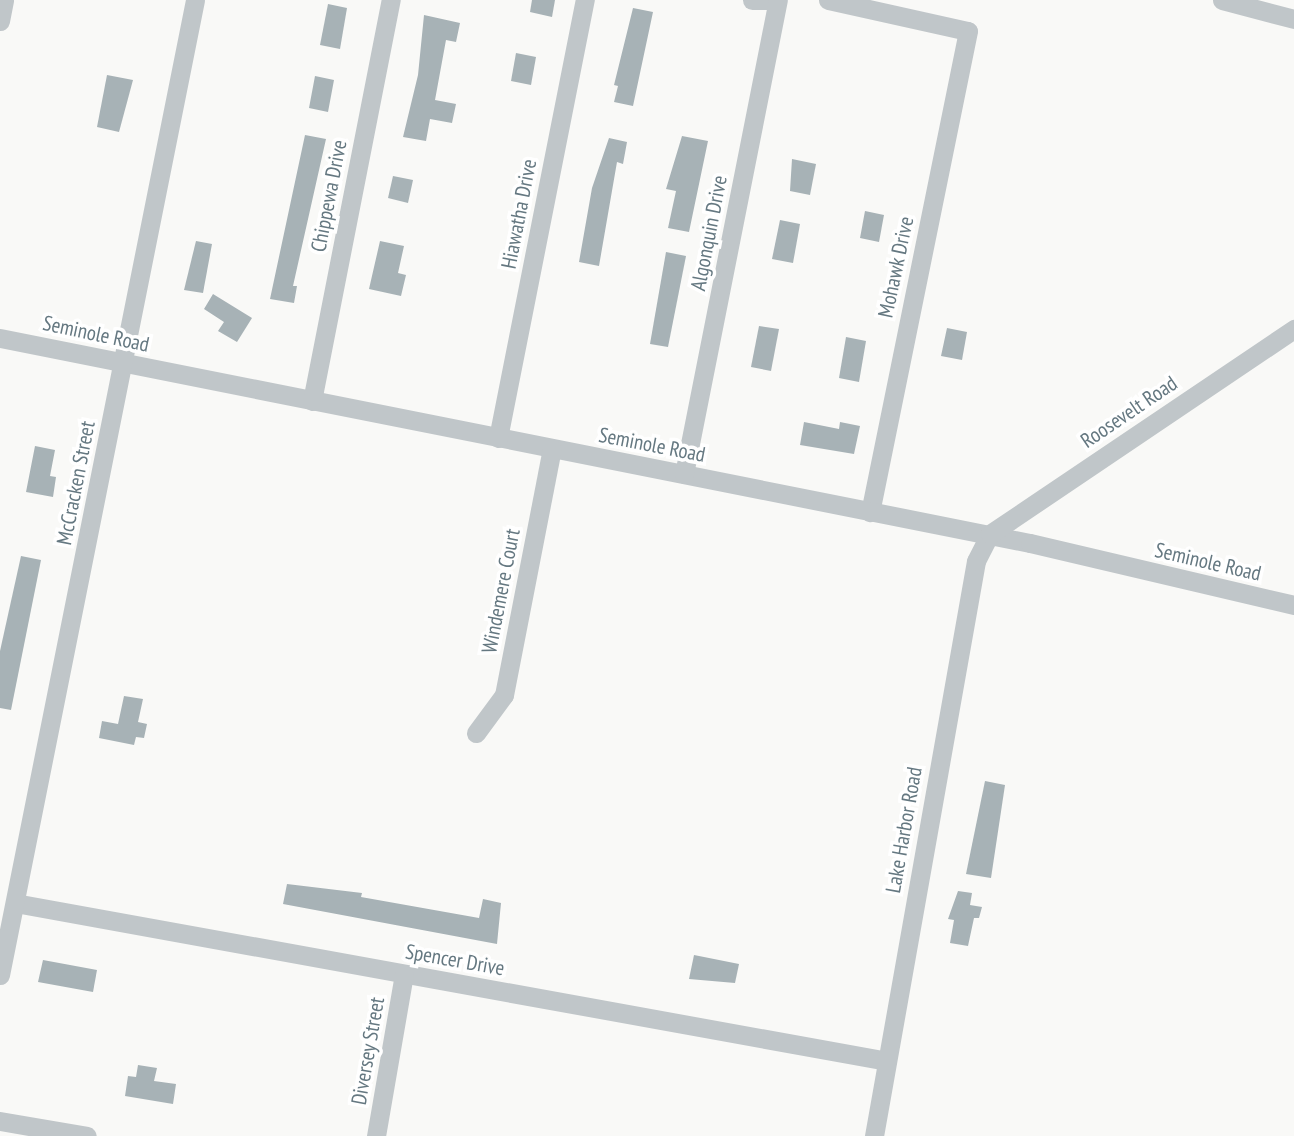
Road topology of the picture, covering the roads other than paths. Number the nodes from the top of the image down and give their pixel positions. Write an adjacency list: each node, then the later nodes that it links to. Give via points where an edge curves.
1 (4, 0): 11 (street)
2 (195, 0): 14 (street, McCracken Street)
3 (391, 0): 15 (street, Chippewa Drive)
4 (586, 0): 16 (street, Hiawatha Drive)
5 (752, 0): 6 (street)
6 (770, 0)
7 (778, 0): 18 (street, Algonquin Drive)
8 (828, 0): 19 (street, Mohawk Drive, via 968,31)
9 (1222, 0): 10 (street)
10 (1294, 19)
11 (0, 21)
12 (1294, 329): 20 (street, Roosevelt Road)
13 (0, 338): 14 (street, Seminole Road)
14 (123, 363): 15 (street, Seminole Road); 23 (street, McCracken Street)
15 (312, 401): 16 (street, Seminole Road)
16 (498, 438): 17 (street, Seminole Road)
17 (552, 449): 18 (street, Seminole Road); 22 (street, Windemere Court, via 504,695)
18 (684, 474): 19 (street, Seminole Road)
19 (870, 512): 20 (street, Seminole Road)
20 (990, 534): 21 (street, Seminole Road); 26 (street, Lake Harbor Road, via 976,561)
21 (1294, 605)
22 (476, 733)
23 (15, 903): 24 (street, Spencer Drive); 25 (street, McCracken Street)
24 (404, 974): 26 (street, Spencer Drive); 29 (street, Diversey Street)
25 (0, 975)
26 (887, 1061): 30 (street, Lake Harbor Road)
27 (0, 1121): 28 (street)
28 (87, 1136)
29 (376, 1136)
30 (874, 1136)

